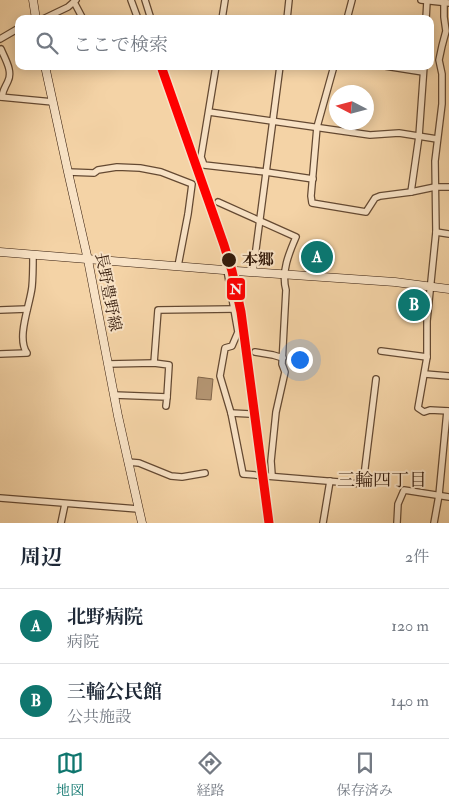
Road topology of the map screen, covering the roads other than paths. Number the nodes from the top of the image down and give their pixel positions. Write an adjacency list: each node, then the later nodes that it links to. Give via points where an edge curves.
1 (33, 0): 10 (main road)
2 (131, 0): 13 (street)
3 (145, 0): 14 (street)
4 (225, 0): 15 (street)
5 (289, 0): 16 (street)
6 (352, 0): 17 (street)
7 (424, 0): 9 (street); 18 (street)
8 (75, 1): 11 (street); 12 (street)
9 (446, 2): 27 (street, via 446,31 439,60)
10 (35, 15)
11 (51, 15)
12 (81, 15)
13 (137, 15)
14 (150, 15)
15 (223, 15)
16 (287, 15)
17 (348, 15)
18 (426, 15)
19 (15, 31): 20 (street)
20 (0, 40): 21 (street)
21 (0, 49): 29 (street, via 10,72)
22 (46, 70): 30 (main road, 長野豊野線)
23 (215, 70): 31 (street)
24 (279, 70): 32 (street)
25 (333, 70): 33 (street)
26 (424, 70): 34 (street)
27 (442, 93): 28 (street); 35 (street)
28 (449, 93)
29 (1, 97): 30 (street)
30 (52, 102): 36 (main road, 長野豊野線)
31 (209, 112): 32 (street); 37 (street, via 201,157 204,165)
32 (273, 120): 33 (street); 37 (street)
33 (318, 127): 34 (street, via 370,135); 38 (street)
34 (419, 136): 35 (street); 41 (street)
35 (437, 139): 39 (street)
36 (68, 172): 48 (main road, 長野豊野線); 49 (street, via 140,168 192,184)
37 (266, 172): 38 (street); 43 (street)
38 (313, 179): 41 (street, via 312,203 366,212 374,198)
39 (434, 187): 40 (street); 41 (street); 44 (street)
40 (449, 187)
41 (411, 192)
42 (218, 202): 43 (street)
43 (259, 220): 51 (street); 52 (street, via 296,237)
44 (436, 232): 45 (street); 53 (street)
45 (449, 234)
46 (0, 252): 47 (main road)
47 (33, 255): 48 (main road); 57 (street, via 32,288)
48 (88, 260): 49 (main road); 64 (main road, 長野豊野線)
49 (178, 266): 50 (main road)
50 (227, 270): 51 (main road); 55 (street)
51 (253, 272): 52 (main road)
52 (285, 274): 53 (main road); 62 (street)
53 (430, 286): 54 (main road); 61 (street)
54 (449, 289)
55 (234, 309): 63 (street, via 158,310); 72 (street, via 238,332 232,346 225,348 220,376)
56 (0, 310): 57 (street)
57 (27, 310): 60 (street, via 23,328 27,353)
58 (381, 351): 61 (street)
59 (255, 352): 62 (street)
60 (0, 354)
61 (427, 357): 65 (street)
62 (283, 358): 76 (street, via 285,372 276,412)
63 (154, 363): 64 (street); 69 (street, via 168,365)
64 (108, 364): 68 (main road, 長野豊野線)
65 (425, 374): 66 (street); 71 (street, via 418,408 424,412)
66 (449, 376)
67 (376, 379): 77 (street, via 363,484)
68 (114, 394): 69 (street); 74 (main road, 長野豊野線)
69 (167, 397): 70 (street)
70 (166, 406)
71 (448, 411): 78 (street)
72 (231, 413): 73 (street); 76 (street, via 243,474)
73 (250, 414)
74 (128, 462): 75 (street, via 171,476); 82 (main road, 長野豊野線)
75 (205, 473)
76 (272, 476): 77 (street)
77 (330, 481): 85 (street)
78 (439, 495): 79 (street); 86 (street, via 404,490 398,504); 87 (street)
79 (449, 497)
80 (0, 498): 81 (street)
81 (66, 504): 82 (street); 83 (street)
82 (138, 509): 84 (main road, 長野豊野線)
83 (61, 523)
84 (142, 523)
85 (323, 523)
86 (397, 523)
87 (434, 523)

